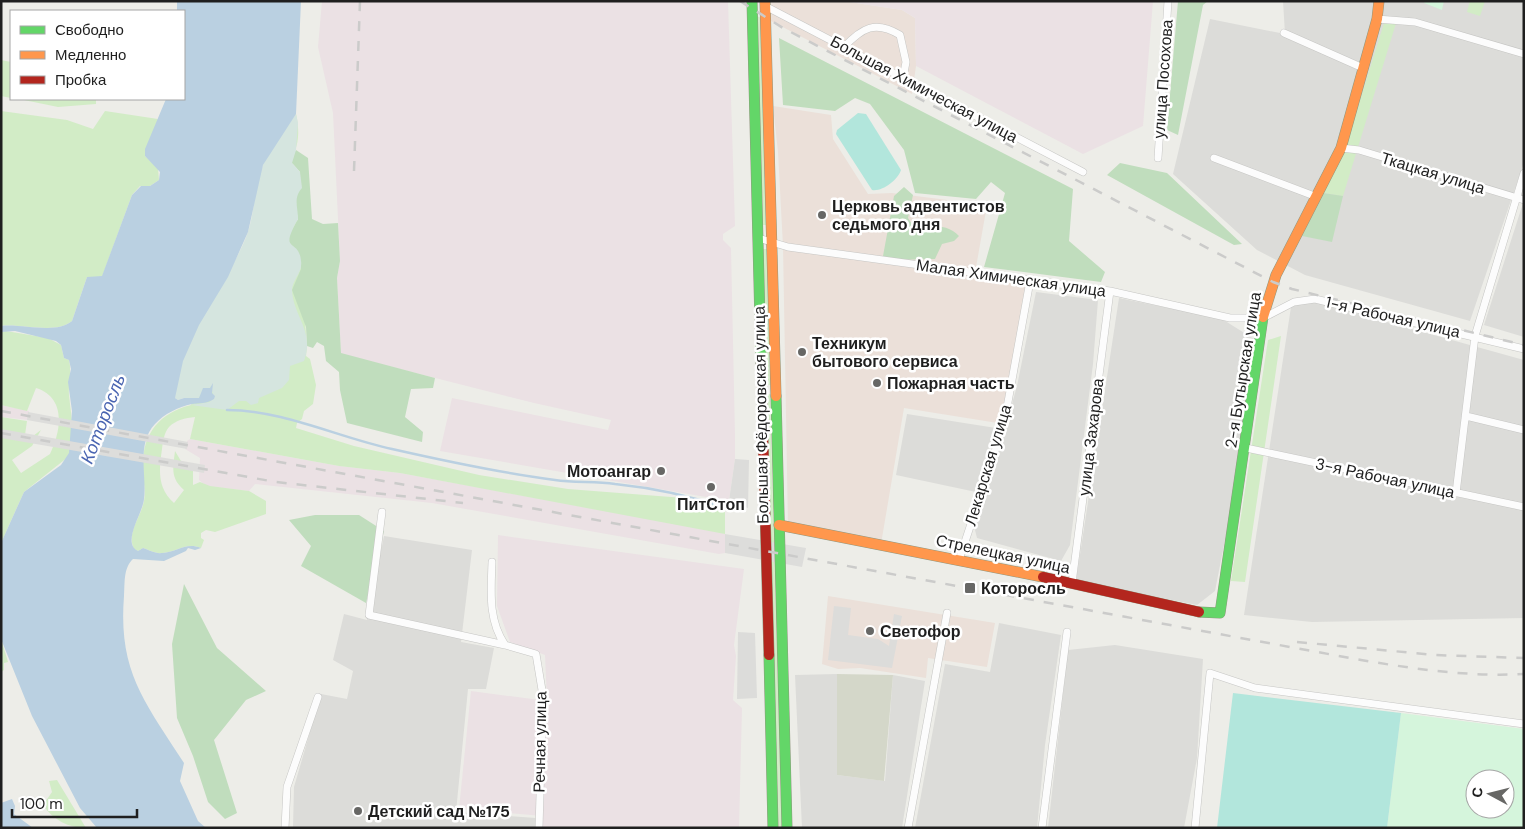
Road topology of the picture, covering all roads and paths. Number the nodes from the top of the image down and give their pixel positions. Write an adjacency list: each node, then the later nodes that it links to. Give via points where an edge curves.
1 (752, 1): 18 (main road, Большая Фёдоровская улица)
2 (1168, 1): 12 (street, улица Посохова)
3 (1379, 1): 5 (main road, 2-я Бутырская улица)
4 (765, 4): 7 (street, Большая Химическая улица); 19 (main road, Большая Фёдоровская улица)
5 (1377, 19): 8 (street, via 1415,22); 9 (main road, 2-я Бутырская улица)
6 (1284, 33): 9 (street)
7 (844, 47): 10 (street, Большая Химическая улица); 10 (street, via 860,31 878,27 892,30 900,35 905,51)
8 (1524, 54)
9 (1363, 68): 11 (main road, 2-я Бутырская улица)
10 (903, 78): 14 (street, Большая Химическая улица)
11 (1341, 148): 16 (main road, 2-я Бутырская улица); 17 (street, Ткацкая улица, via 1359,150)
12 (1158, 158)
13 (1214, 158): 16 (street)
14 (1083, 172)
15 (1524, 173): 17 (street)
16 (1317, 197): 22 (main road, 2-я Бутырская улица, via 1273,282)
17 (1520, 199): 23 (street)
18 (758, 238): 19 (street, Малая Химическая улица); 43 (main road, Большая Фёдоровская улица)
19 (772, 242): 20 (street, Малая Химическая улица, via 788,247); 31 (main road, Большая Фёдоровская улица)
20 (1030, 281): 21 (street, Малая Химическая улица); 32 (street, Лекарская улица, via 1004,424)
21 (1110, 291): 22 (street, Малая Химическая улица, via 1230,318); 34 (street, улица Захарова)
22 (1263, 318): 23 (street, 1-я Рабочая улица, via 1294,302 1315,299); 27 (main road, 2-я Бутырская улица)
23 (1475, 336): 24 (street, 1-я Рабочая улица); 25 (street)
24 (1524, 349)
25 (1466, 416): 26 (street); 28 (street)
26 (1524, 430)
27 (1246, 448): 28 (street, 3-я Рабочая улица); 36 (main road, 2-я Бутырская улица)
28 (1456, 493): 29 (street, 3-я Рабочая улица)
29 (1524, 507)
30 (382, 512): 38 (street, via 369,615)
31 (779, 525): 32 (main road, Стрелецкая улица); 44 (main road, Большая Фёдоровская улица)
32 (959, 560): 34 (main road, Стрелецкая улица)
33 (492, 562): 38 (street, via 490,599 496,631)
34 (1072, 583): 36 (main road, Стрелецкая улица, via 1184,610)
35 (947, 613): 45 (street)
36 (1220, 613)
37 (1067, 632): 46 (street)
38 (505, 646): 42 (street, Речная улица, via 536,654 543,696)
39 (318, 697): 41 (street, via 287,787)
40 (1524, 724): 47 (street, via 1255,688 1210,673)
41 (285, 828)
42 (538, 828)
43 (773, 828)
44 (787, 828)
45 (908, 828)
46 (1042, 828)
47 (1195, 828)

